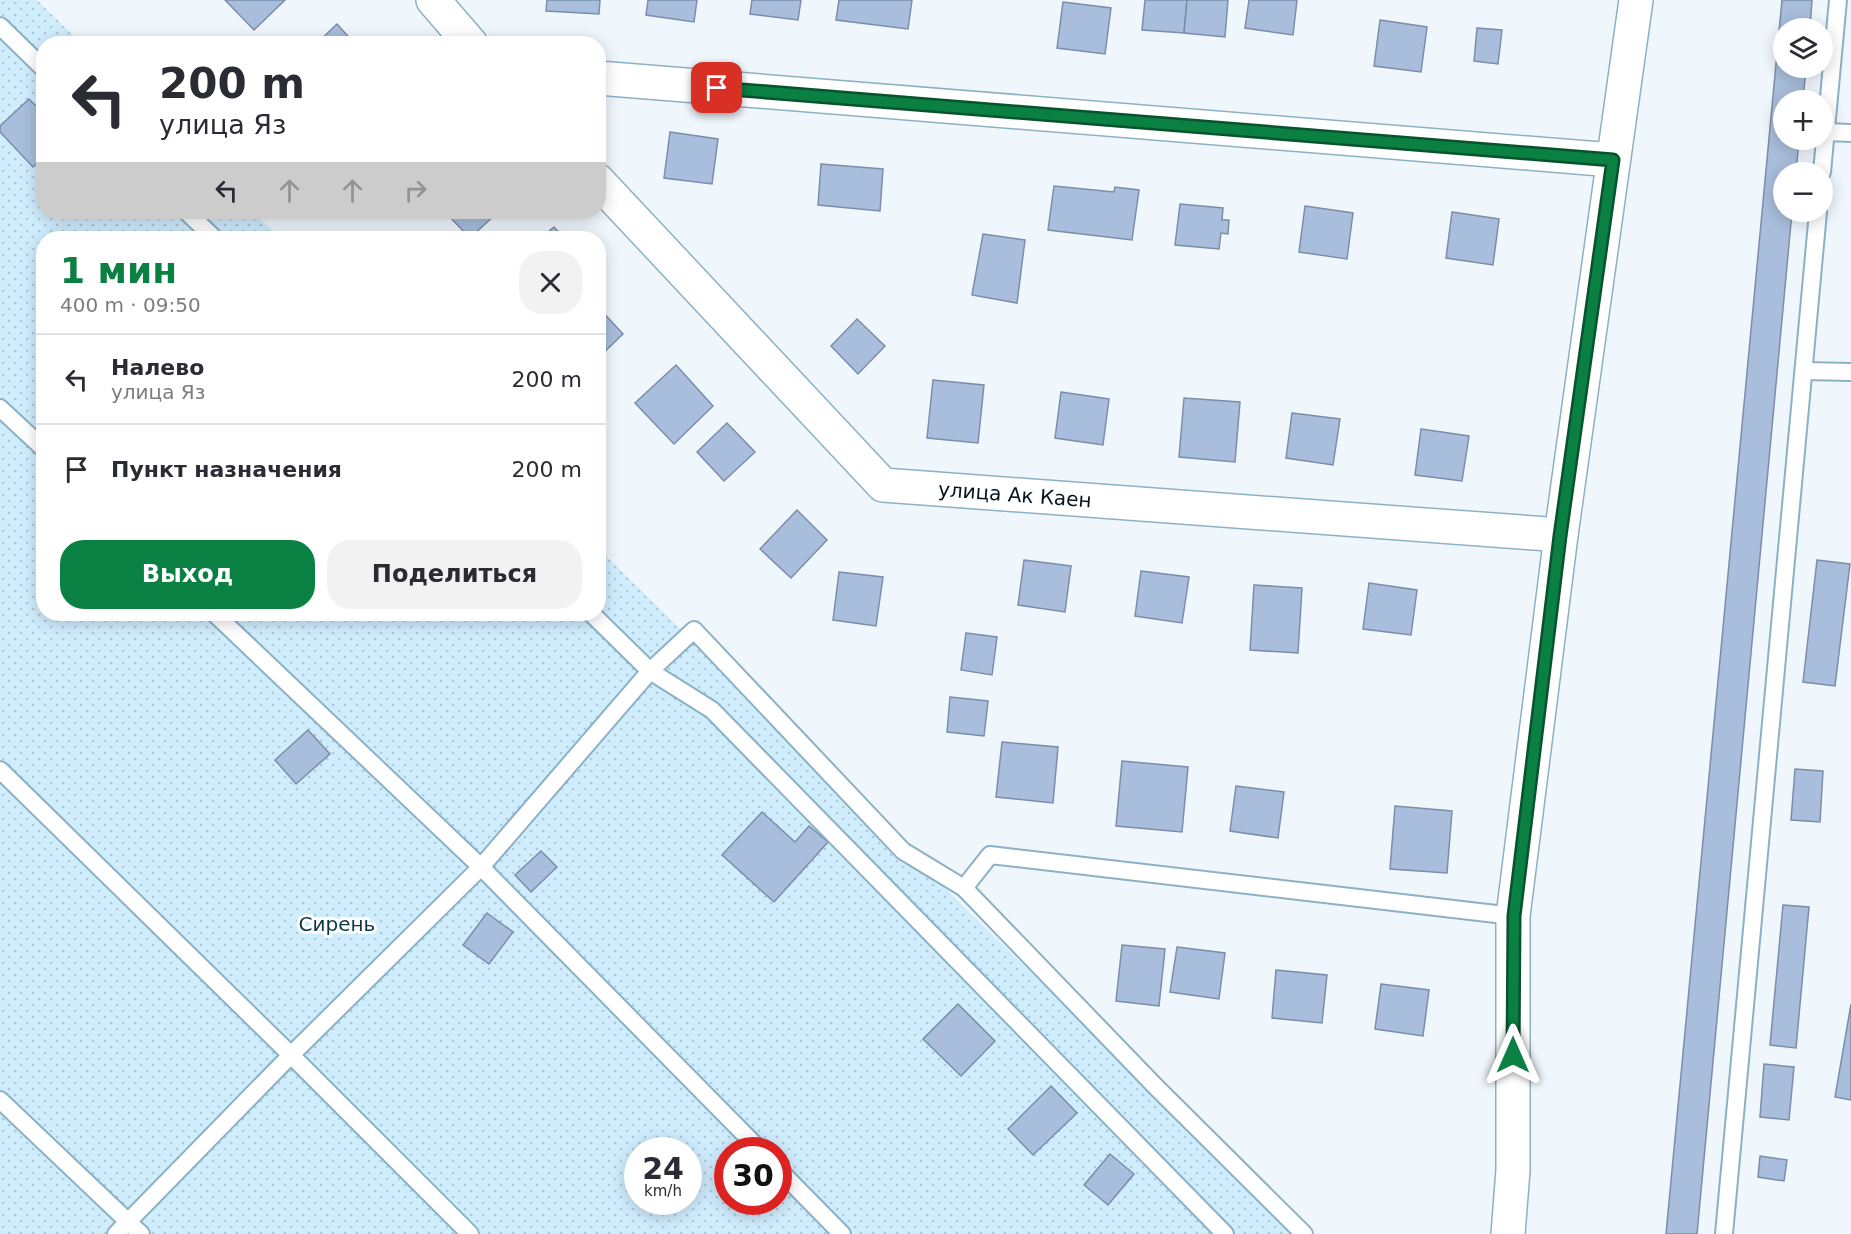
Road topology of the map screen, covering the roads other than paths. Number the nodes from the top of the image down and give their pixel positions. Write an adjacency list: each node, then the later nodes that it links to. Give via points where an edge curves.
1 (433, 0): 6 (street)
2 (1636, 0): 12 (street)
3 (1838, 0): 5 (lane)
4 (0, 26): 7 (lane)
5 (1843, 34): 9 (lane)
6 (464, 36)
7 (36, 61)
8 (606, 79): 12 (street)
9 (1833, 92)
10 (1833, 132): 11 (lane)
11 (1851, 133)
12 (1613, 160): 21 (street)
13 (606, 190): 21 (street, улица Ак Каен, via 883,485)
14 (194, 219): 16 (lane)
15 (1817, 222): 17 (lane)
16 (207, 231)
17 (1804, 371): 18 (lane); 41 (lane)
18 (1851, 372)
19 (0, 408): 20 (lane)
20 (36, 442)
21 (1560, 536): 28 (street)
22 (222, 621): 26 (lane)
23 (599, 621): 24 (lane)
24 (650, 670): 26 (lane); 27 (lane, via 694,630 903,851); 38 (lane, via 712,710)
25 (0, 770): 29 (lane)
26 (481, 867): 29 (lane); 31 (lane)
27 (964, 888): 28 (lane, via 990,855); 39 (lane)
28 (1514, 916): 40 (street, via 1513,1170)
29 (291, 1055): 33 (lane); 36 (lane)
30 (0, 1100): 33 (lane)
31 (747, 1137)
32 (792, 1183): 37 (lane)
33 (128, 1221): 34 (lane); 35 (lane)
34 (116, 1234)
35 (141, 1234)
36 (470, 1234)
37 (842, 1234)
38 (1225, 1234)
39 (1304, 1234)
40 (1508, 1234)
41 (1724, 1234)

